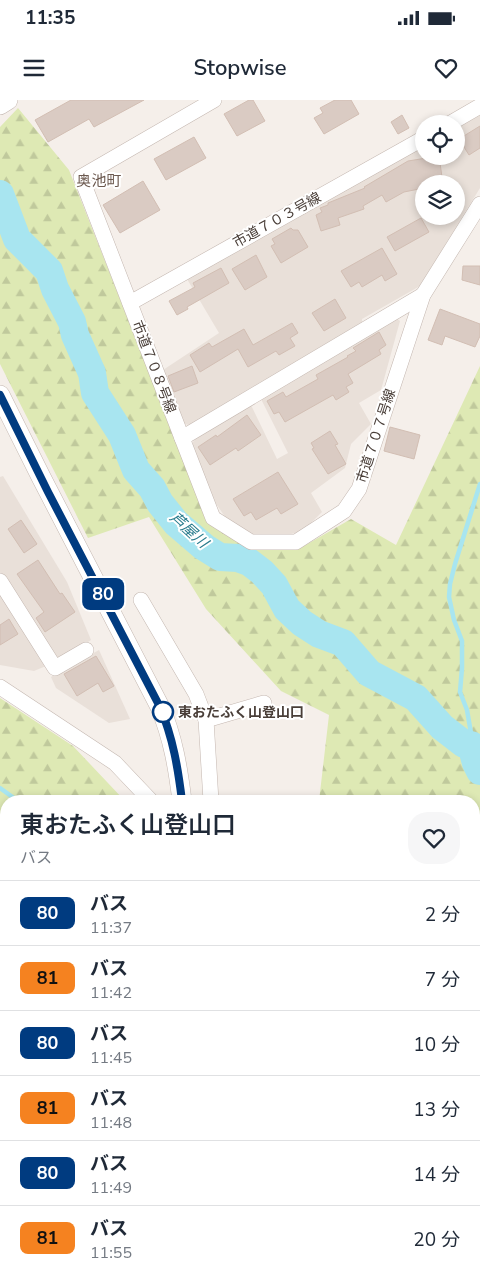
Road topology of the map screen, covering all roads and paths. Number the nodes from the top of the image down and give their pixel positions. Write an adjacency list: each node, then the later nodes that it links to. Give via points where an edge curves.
1 (8, 100): 3 (street)
2 (214, 100): 9 (street, 市道７０８号線, via 81,177)
3 (0, 105)
4 (480, 106): 5 (street)
5 (464, 115)
6 (415, 143): 9 (street, 市道７０３号線)
7 (480, 204): 8 (street, 市道７０７号線)
8 (422, 295): 11 (street); 11 (street, 市道７０７号線, via 359,489 344,511 296,542 250,542 213,518)
9 (130, 303): 11 (street, 市道７０８号線)
10 (0, 395): 19 (street, via 160,707 173,741)
11 (182, 438)
12 (0, 581): 14 (street, via 55,668)
13 (141, 600): 17 (street, via 196,694)
14 (86, 650)
15 (0, 686): 18 (street, via 115,763)
16 (264, 703): 17 (street)
17 (206, 720): 20 (street)
18 (144, 795)
19 (181, 795)
20 (211, 795)

